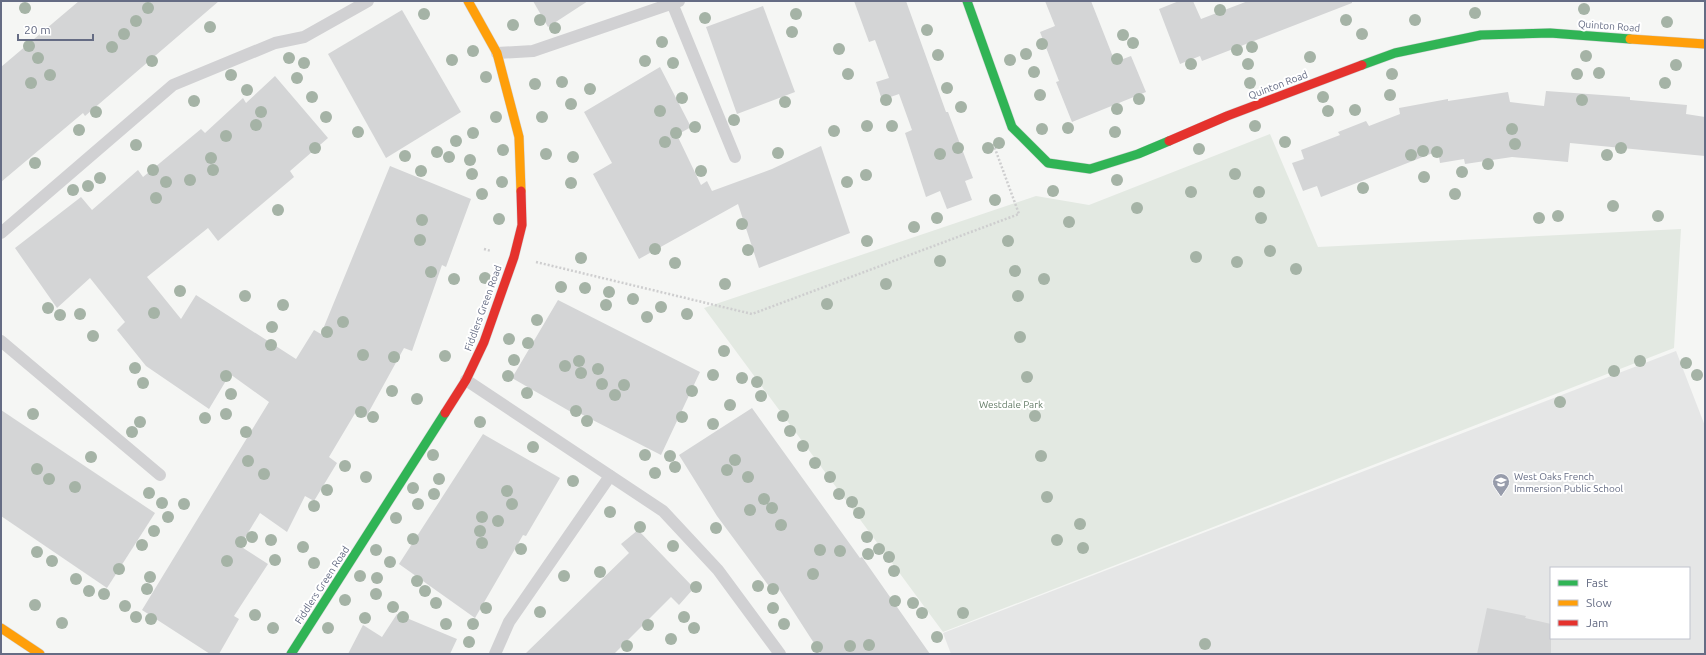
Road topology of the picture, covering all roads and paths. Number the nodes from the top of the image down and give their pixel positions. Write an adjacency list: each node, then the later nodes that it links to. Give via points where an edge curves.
1 (368, 1): 9 (lane, via 304,37 274,43 173,85)
2 (468, 1): 6 (street, Fiddlers Green Road)
3 (967, 1): 5 (street, Quinton Road, via 1012,127 1048,163 1090,169 1138,154 1227,116 1395,53 1481,34 1550,33)
4 (675, 2): 6 (lane, via 533,51); 8 (lane)
5 (1705, 44)
6 (497, 53): 11 (street, Fiddlers Green Road, via 519,137 522,225)
7 (993, 142): 11 (path, via 1019,214 752,314)
8 (735, 157)
9 (1, 233)
10 (484, 249): 11 (path)
11 (514, 257): 13 (street, Fiddlers Green Road, via 484,342)
12 (1, 341): 14 (lane)
13 (466, 380): 15 (lane); 18 (street, Fiddlers Green Road)
14 (160, 475)
15 (610, 476): 19 (lane, via 509,622); 20 (lane, via 663,511 718,570)
16 (1, 628): 17 (street)
17 (40, 654)
18 (291, 654)
19 (495, 654)
20 (780, 654)

